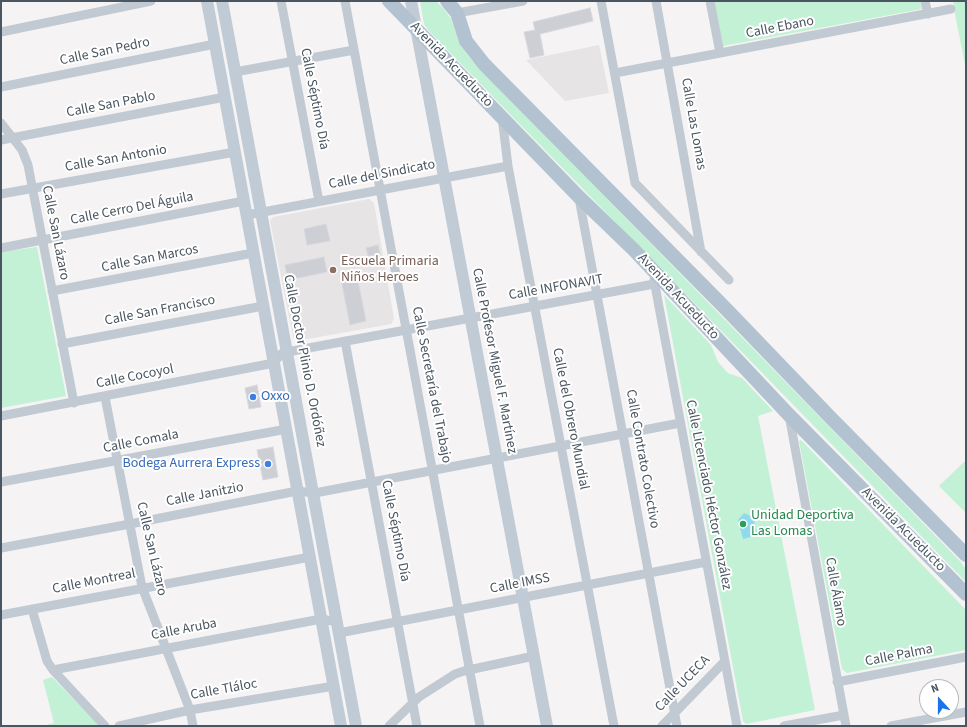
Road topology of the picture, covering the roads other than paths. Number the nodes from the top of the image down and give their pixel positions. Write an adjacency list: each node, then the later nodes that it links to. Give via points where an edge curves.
1 (151, 1): 18 (street)
2 (207, 1): 19 (street)
3 (222, 1): 24 (street, Calle Doctor Plinio D. Ordóñez)
4 (281, 1): 22 (street, Calle Séptimo Día)
5 (345, 1): 20 (street, Calle Secretaría del Trabajo)
6 (389, 1): 17 (main road, Avenida Acueducto)
7 (411, 1): 17 (street, Calle Profesor Miguel F. Martínez)
8 (447, 1): 15 (main road, Avenida Acueducto)
9 (522, 1): 15 (street)
10 (600, 1): 25 (street)
11 (656, 1): 23 (street, Calle Las Lomas)
12 (710, 1): 21 (street)
13 (925, 1): 16 (street)
14 (951, 9): 16 (street, Calle Ebano)
15 (457, 13): 78 (main road, Avenida Acueducto, via 466,40 484,64)
16 (928, 14): 21 (street, Calle Ebano)
17 (415, 28): 28 (main road, Avenida Acueducto); 34 (street, Calle Profesor Miguel F. Martínez)
18 (1, 32)
19 (215, 44): 26 (street, Calle San Pedro); 27 (street)
20 (354, 50): 22 (street); 36 (street, Calle Secretaría del Trabajo)
21 (720, 53): 23 (street, Calle Ebano)
22 (293, 61): 24 (street); 40 (street, Calle Séptimo Día)
23 (668, 63): 25 (street, Calle Ebano); 45 (street, Calle Las Lomas)
24 (235, 72): 41 (street, Calle Doctor Plinio D. Ordóñez)
25 (615, 73): 45 (street, via 637,187)
26 (1, 87)
27 (225, 97): 30 (street, Calle San Pablo); 32 (street)
28 (502, 117): 33 (street, Calle del Obrero Mundial); 38 (main road, Avenida Acueducto)
29 (1, 122): 30 (street, Calle San Lázaro)
30 (14, 137): 31 (street, Calle San Pablo); 35 (street, Calle San Lázaro, via 28,165)
31 (1, 140)
32 (235, 152): 35 (street, Calle San Antonio); 39 (street)
33 (508, 166): 34 (street, Calle del Sindicato); 54 (street, Calle del Obrero Mundial)
34 (445, 178): 36 (street, Calle del Sindicato); 55 (street, Calle Profesor Miguel F. Martínez)
35 (32, 188): 37 (street, Calle San Antonio); 43 (street, Calle San Lázaro)
36 (380, 190): 40 (street, Calle del Sindicato); 56 (street, Calle Secretaría del Trabajo)
37 (1, 194)
38 (579, 197): 48 (main road, Avenida Acueducto, via 652,269); 52 (street, Calle Contrato Colectivo)
39 (244, 202): 42 (street); 43 (street, Calle Cerro Del Águila)
40 (319, 202): 41 (street, Calle del Sindicato)
41 (261, 212): 42 (street, Calle del Sindicato); 50 (street, Calle Doctor Plinio D. Ordóñez)
42 (247, 215): 46 (street)
43 (42, 240): 44 (street, Calle Cerro Del Águila); 49 (street, Calle San Lázaro)
44 (1, 248)
45 (701, 252): 47 (street)
46 (253, 253): 49 (street, Calle San Marcos); 51 (street)
47 (729, 280)
48 (660, 283): 52 (street, Calle INFONAVIT); 63 (main road, Avenida Acueducto); 65 (street, Calle Licenciado Héctor González)
49 (52, 291): 58 (street, Calle San Lázaro)
50 (275, 291): 51 (street); 59 (street, Calle Doctor Plinio D. Ordóñez)
51 (261, 294): 53 (street)
52 (597, 295): 54 (street, Calle INFONAVIT); 67 (street, Calle Contrato Colectivo)
53 (263, 306): 58 (street, Calle San Francisco); 60 (street)
54 (534, 306): 55 (street, Calle INFONAVIT); 68 (street, Calle del Obrero Mundial)
55 (471, 318): 56 (street, Calle INFONAVIT); 69 (street, Calle Profesor Miguel F. Martínez)
56 (406, 330): 57 (street, Calle INFONAVIT); 71 (street, Calle Secretaría del Trabajo)
57 (345, 341): 59 (street, Calle INFONAVIT); 73 (street, Calle Séptimo Día)
58 (62, 344): 62 (street, Calle San Lázaro)
59 (287, 352): 60 (street, via 281,354); 75 (street, Calle Doctor Plinio D. Ordóñez)
60 (274, 363): 61 (street, Calle Cocoyol); 66 (street)
61 (105, 397): 62 (street, Calle Cocoyol); 70 (street, Calle San Lázaro)
62 (74, 403): 64 (street, Calle Cocoyol)
63 (789, 415): 84 (main road, Avenida Acueducto); 98 (street, Calle Álamo)
64 (1, 416)
65 (680, 423): 67 (street); 80 (street, Calle Licenciado Héctor González)
66 (287, 429): 70 (street, Calle Comala); 74 (street)
67 (623, 434): 68 (street); 81 (street, Calle Contrato Colectivo)
68 (561, 446): 69 (street); 82 (street, Calle del Obrero Mundial)
69 (497, 458): 71 (street); 85 (street, Calle Profesor Miguel F. Martínez)
70 (118, 461): 72 (street, Calle Comala); 76 (street, Calle San Lázaro)
71 (433, 471): 73 (street); 87 (street, Calle Secretaría del Trabajo)
72 (1, 482)
73 (371, 482): 75 (street); 90 (street, Calle Séptimo Día)
74 (297, 490): 75 (street); 76 (street, Calle Janitzio); 79 (street)
75 (315, 493): 91 (street, Calle Doctor Plinio D. Ordóñez)
76 (130, 524): 77 (street, Calle Janitzio); 83 (street, Calle San Lázaro)
77 (1, 548)
78 (966, 555)
79 (310, 557): 83 (street, Calle Montreal); 89 (street)
80 (706, 562): 81 (street, Calle IMSS); 95 (street, Calle Licenciado Héctor González)
81 (649, 573): 82 (street, Calle IMSS); 102 (street, Calle Contrato Colectivo)
82 (588, 585): 85 (street, Calle IMSS); 114 (street, Calle del Obrero Mundial)
83 (142, 587): 86 (street, Calle Montreal); 92 (street, Calle San Lázaro)
84 (966, 594)
85 (523, 597): 87 (street, Calle IMSS); 93 (street, Calle Profesor Miguel F. Martínez)
86 (32, 609): 88 (street, Calle Montreal); 97 (street, via 47,661)
87 (459, 610): 90 (street, Calle IMSS); 96 (street, Calle Secretaría del Trabajo)
88 (1, 615)
89 (321, 619): 91 (street); 92 (street, Calle Aruba); 99 (street)
90 (398, 622): 91 (street, Calle IMSS); 100 (street, Calle Séptimo Día)
91 (339, 628): 109 (street, Calle Doctor Plinio D. Ordóñez)
92 (166, 648): 97 (street, Calle Aruba); 101 (street, Calle San Lázaro)
93 (534, 656): 96 (street); 113 (street, Calle Profesor Miguel F. Martínez)
94 (966, 657): 98 (street, Calle Palma)
95 (725, 661): 102 (street, Calle UCECA); 117 (street, Calle Licenciado Héctor González)
96 (470, 669): 100 (street, via 451,676); 112 (street, Calle Secretaría del Trabajo)
97 (53, 670): 105 (street)
98 (837, 682): 104 (street, Calle Álamo)
99 (334, 686): 101 (street, Calle Tláloc); 108 (street)
100 (413, 703): 110 (street); 111 (street, Calle Séptimo Día)
101 (190, 710): 106 (street, Calle Tláloc); 107 (street, Calle San Lázaro)
102 (675, 712): 115 (street, Calle UCECA); 116 (street, Calle Contrato Colectivo)
103 (966, 712): 120 (street)
104 (844, 714): 118 (street); 119 (street, Calle Álamo)
105 (105, 726)
106 (119, 726)
107 (193, 726)
108 (341, 726)
109 (356, 726)
110 (389, 726)
111 (417, 726)
112 (480, 726)
113 (547, 726)
114 (614, 726)
115 (662, 726)
116 (677, 726)
117 (737, 726)
118 (789, 726)
119 (846, 726)
120 (891, 726)

